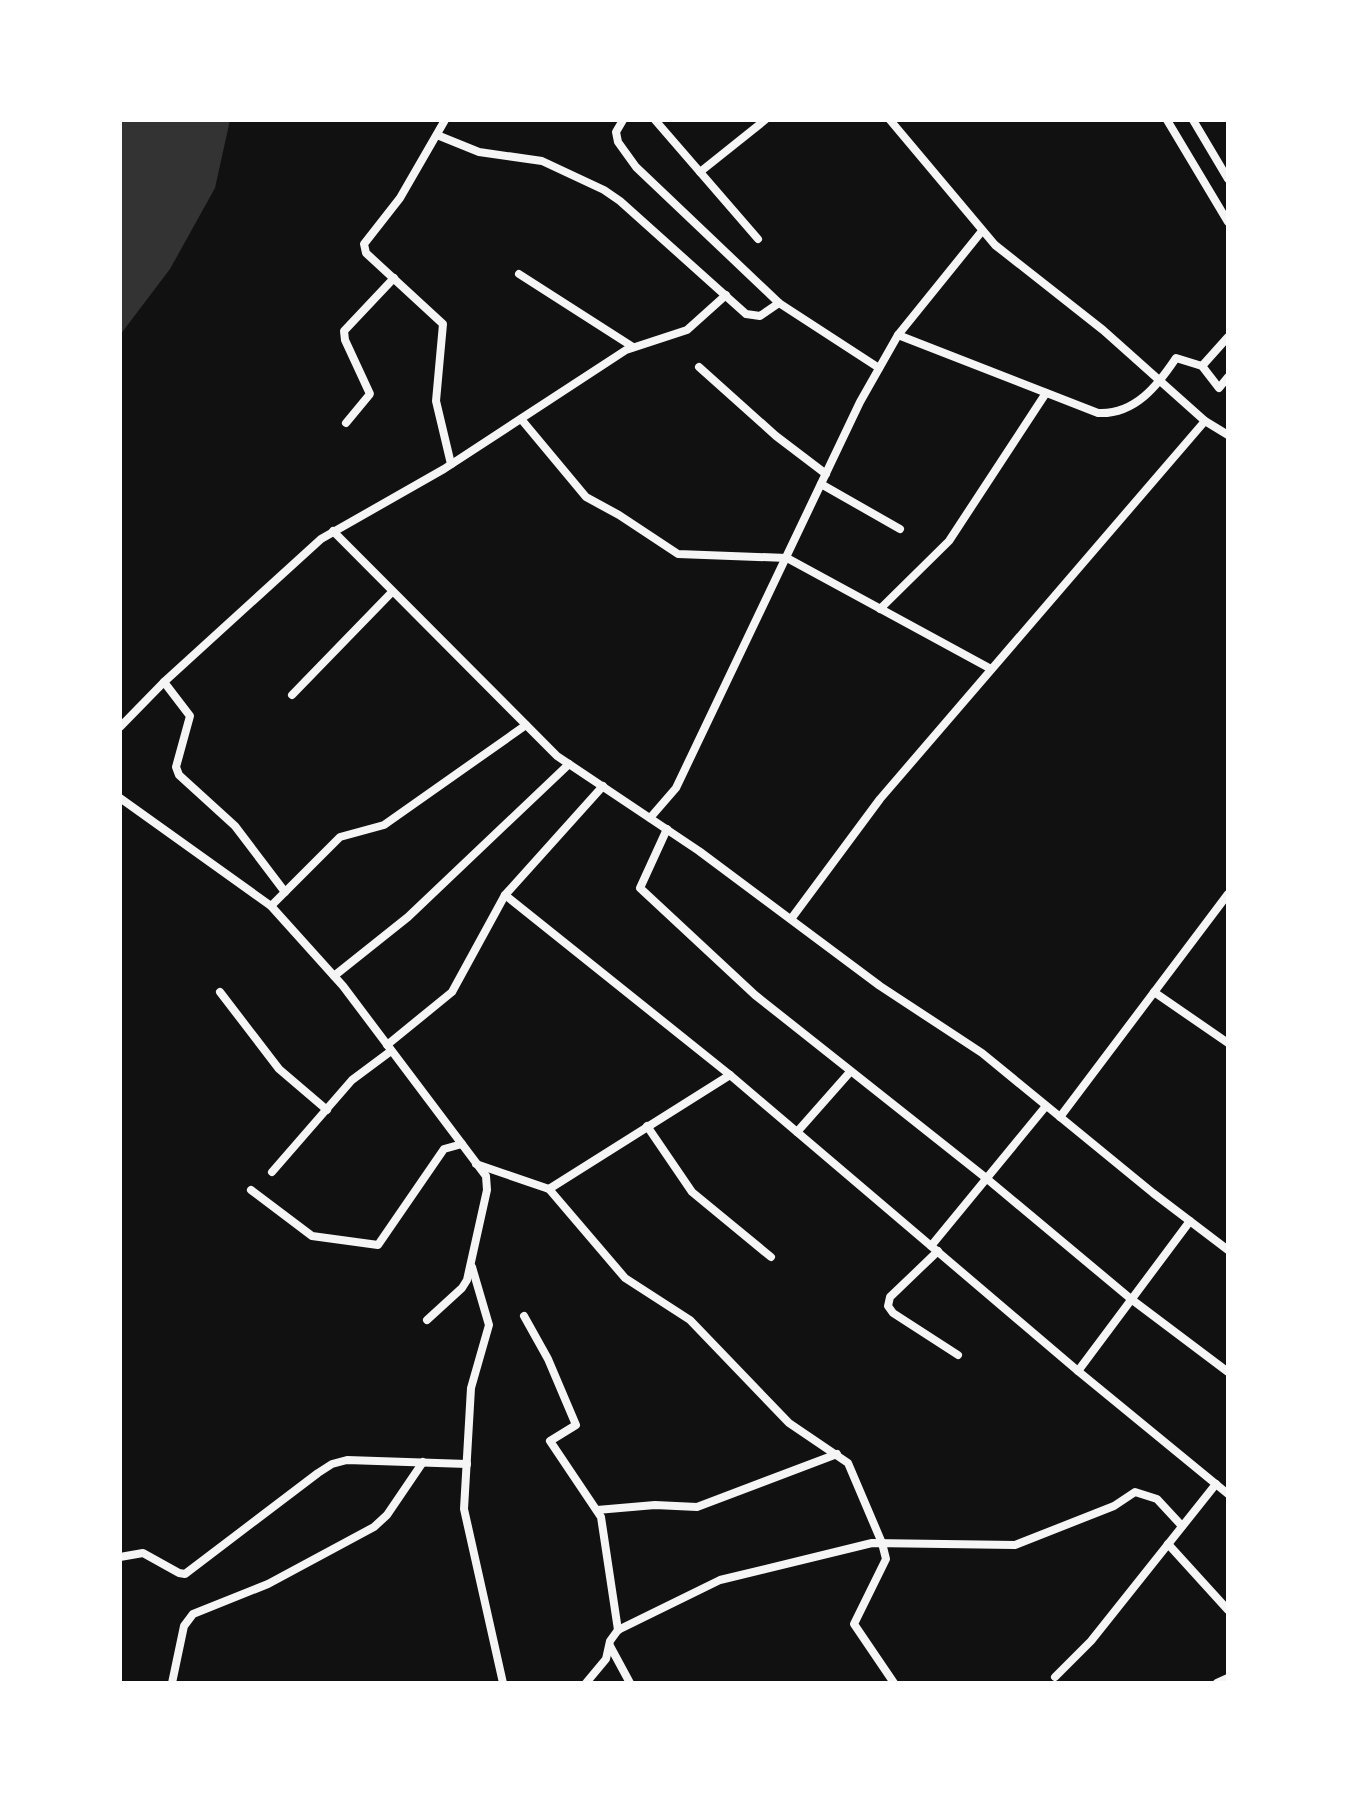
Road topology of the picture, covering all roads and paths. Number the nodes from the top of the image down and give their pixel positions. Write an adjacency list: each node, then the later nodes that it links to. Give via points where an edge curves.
1 (445, 120): 8 (street)
2 (623, 120): 17 (street, via 617,137 636,167)
3 (655, 120): 9 (street)
4 (765, 120): 9 (street)
5 (890, 120): 12 (street)
6 (1167, 120): 11 (street)
7 (1193, 120): 10 (street)
8 (437, 135): 15 (street, via 400,198 364,244 366,253); 16 (street, via 479,152 542,161 604,190)
9 (700, 172): 13 (street)
10 (1228, 179)
11 (1228, 222)
12 (982, 231): 18 (street); 25 (street)
13 (758, 239)
14 (519, 274): 20 (street)
15 (394, 278): 29 (street, via 344,331 370,394); 31 (street, via 443,324 436,401)
16 (726, 295): 17 (street, via 755,316); 20 (street, via 687,330)
17 (779, 303): 23 (street)
18 (898, 335): 23 (street); 26 (street)
19 (1228, 337): 21 (street)
20 (633, 347): 27 (street)
21 (1202, 366): 24 (street, via 1219,388); 25 (street, via 1176,358)
22 (699, 367): 32 (street)
23 (879, 368): 32 (street)
24 (1228, 377)
25 (1160, 381): 26 (street, via 1133,405 1110,413); 28 (street)
26 (1046, 393): 38 (street, via 949,541)
27 (521, 419): 31 (street); 36 (street, via 586,497 678,554)
28 (1205, 421): 30 (street); 39 (street)
29 (346, 423)
30 (1228, 435)
31 (451, 464): 35 (street)
32 (826, 474): 33 (street)
33 (821, 484): 34 (street); 36 (street)
34 (900, 529)
35 (333, 531): 37 (street); 40 (street)
36 (787, 558): 38 (street); 47 (street, via 676,788)
37 (392, 592): 41 (street); 42 (street)
38 (880, 609): 39 (street)
39 (991, 669): 53 (street, via 880,799)
40 (164, 682): 43 (street); 49 (street, via 190,716 176,767 179,775 231,821)
41 (292, 695)
42 (526, 725): 44 (street); 49 (street, via 384,825 340,837)
43 (120, 727)
44 (569, 764): 45 (street); 54 (street, via 408,917)
45 (603, 786): 47 (street); 51 (street)
46 (120, 798): 52 (street)
47 (650, 818): 48 (street)
48 (667, 829): 53 (street); 59 (street, via 640,888 755,995)
49 (285, 892): 52 (street)
50 (1228, 894): 56 (street)
51 (505, 895): 58 (street, via 452,992); 60 (street)
52 (271, 906): 54 (street)
53 (791, 919): 61 (street, via 982,1053)
54 (334, 976): 58 (street)
55 (220, 992): 62 (street, via 279,1069)
56 (1154, 992): 57 (street); 63 (street)
57 (1228, 1043)
58 (389, 1048): 62 (street); 66 (street)
59 (850, 1072): 65 (street); 69 (street)
60 (730, 1075): 64 (street); 65 (street)
61 (1046, 1106): 63 (street); 69 (street)
62 (327, 1110): 68 (street)
63 (1060, 1117): 72 (street)
64 (647, 1126): 70 (street); 75 (street, via 688,1187)
65 (797, 1132): 73 (street)
66 (462, 1144): 67 (street); 71 (street, via 444,1149 378,1245 312,1236)
67 (476, 1164): 70 (street); 76 (street, via 486,1176 487,1190)
68 (272, 1172)
69 (986, 1178): 73 (street); 77 (street)
70 (549, 1189): 83 (street, via 625,1278 690,1320 789,1423)
71 (251, 1190)
72 (1190, 1221): 74 (street); 77 (street)
73 (934, 1248): 80 (street, via 890,1297 888,1306); 81 (street)
74 (1228, 1250)
75 (771, 1257)
76 (472, 1266): 79 (street, via 462,1288); 85 (street, via 489,1325 471,1388)
77 (1131, 1299): 81 (street); 82 (street)
78 (524, 1316): 88 (street, via 576,1425 550,1441)
79 (427, 1320)
80 (958, 1355)
81 (1078, 1371): 86 (street)
82 (1228, 1372)
83 (837, 1454): 88 (street, via 697,1507); 90 (street, via 852,1469)
84 (423, 1462): 85 (street); 92 (street, via 361,1459 332,1464 185,1574 143,1553); 98 (street, via 374,1527 268,1584 193,1614 184,1626)
85 (467, 1464): 99 (street, via 465,1518)
86 (1216, 1484): 87 (street); 89 (street)
87 (1228, 1493)
88 (597, 1510): 94 (street)
89 (1182, 1526): 90 (street, via 1157,1499 1135,1492 1114,1506 1015,1545); 91 (street)
90 (882, 1543): 94 (street, via 720,1580); 102 (street, via 886,1559 854,1624)
91 (1168, 1544): 93 (street); 96 (street, via 1086,1648)
92 (120, 1557)
93 (1228, 1610)
94 (618, 1630): 95 (street)
95 (609, 1645): 100 (street, via 606,1659); 101 (street)
96 (1055, 1677)
97 (1228, 1678): 103 (street)
98 (172, 1683)
99 (503, 1683)
100 (586, 1683)
101 (630, 1683)
102 (894, 1683)
103 (1217, 1683)

